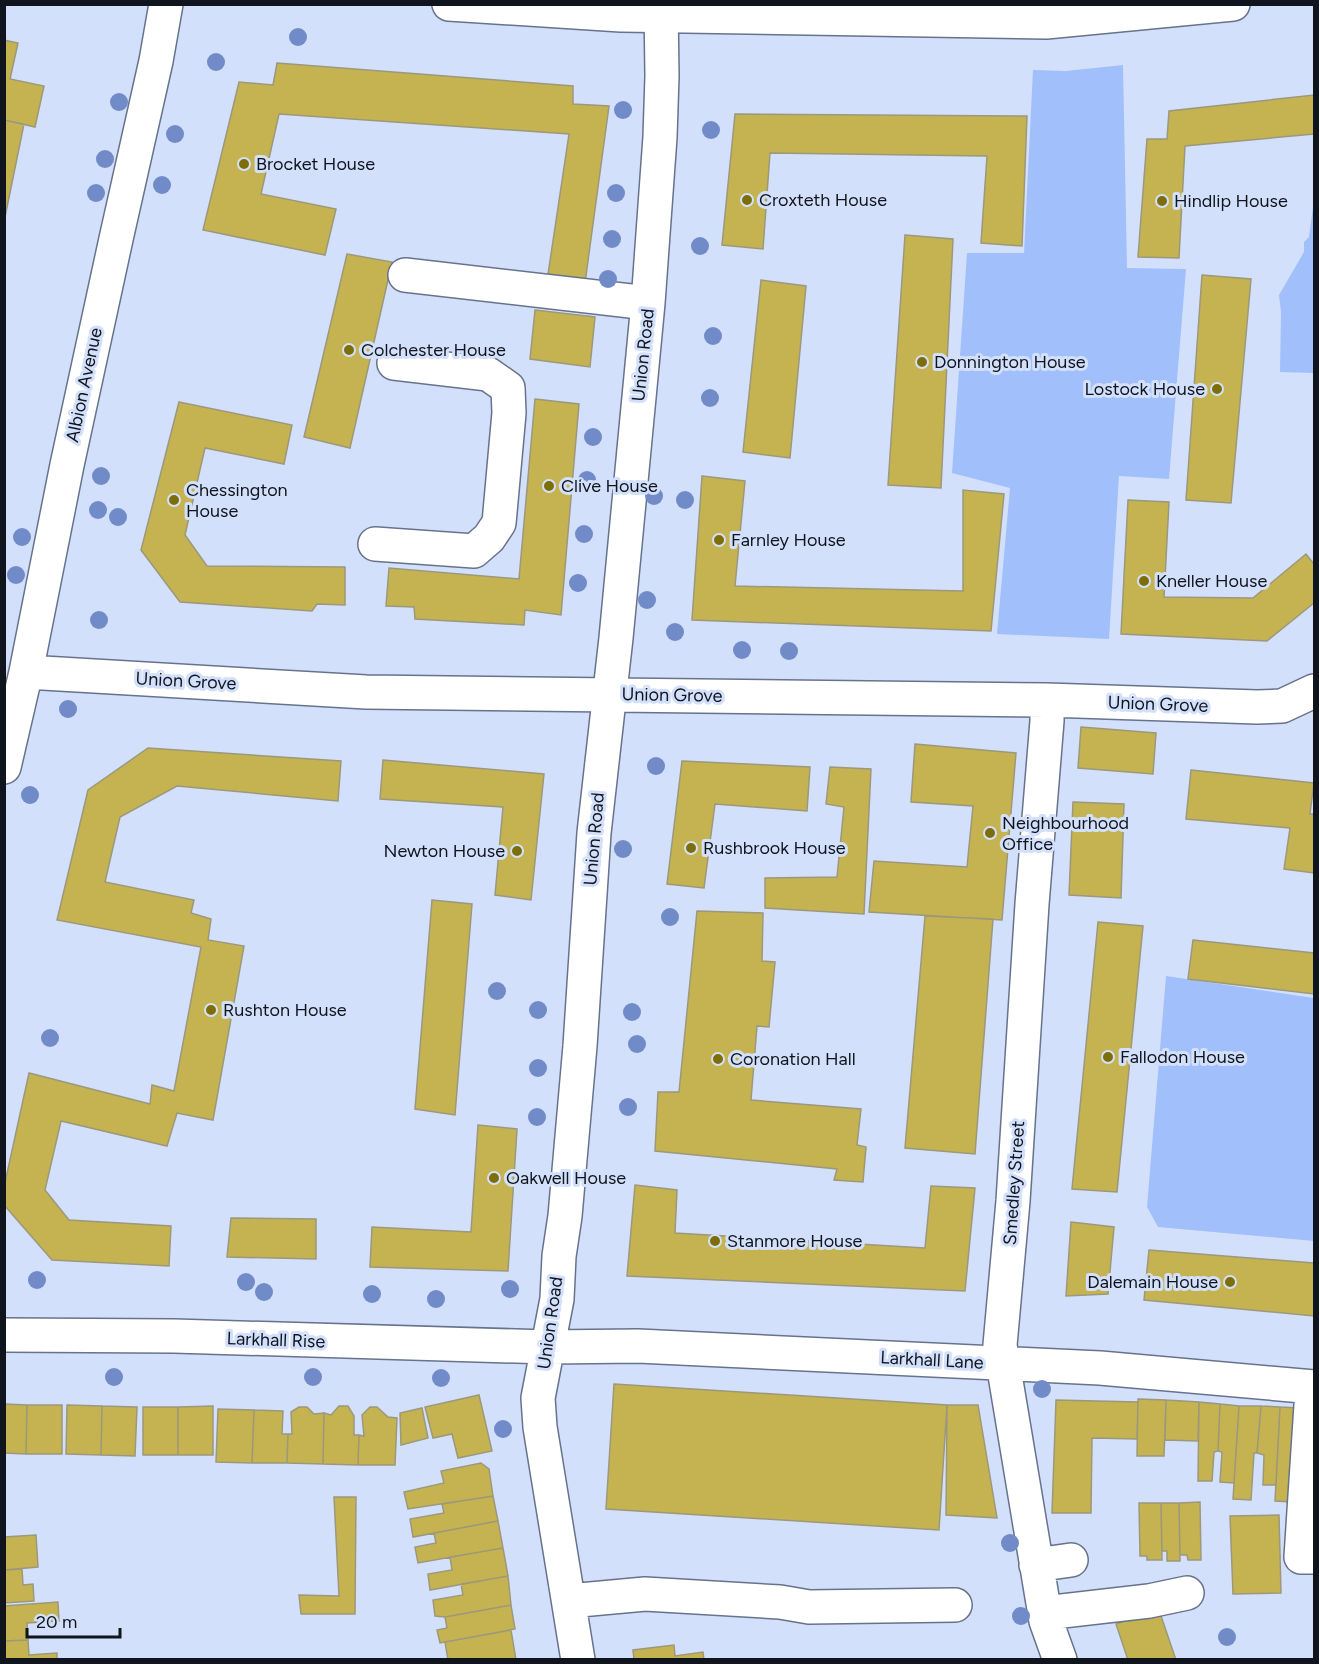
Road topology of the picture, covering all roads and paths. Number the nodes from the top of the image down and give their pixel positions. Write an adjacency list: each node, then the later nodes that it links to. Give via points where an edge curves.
1 (166, 4): 10 (street, Albion Avenue)
2 (449, 4): 5 (street, via 586,14)
3 (1233, 4): 4 (street)
4 (1221, 5): 5 (street, via 1046,22)
5 (661, 10): 7 (street, Union Road, via 660,137)
6 (405, 275): 7 (street)
7 (648, 303): 12 (street, Union Road)
8 (394, 363): 9 (street, via 488,374 508,388 499,523 474,551)
9 (375, 544)
10 (26, 672): 12 (street, Union Grove, via 366,692); 14 (street, Albion Avenue)
11 (1314, 691): 13 (street, Union Grove, via 1282,706 1257,707)
12 (609, 695): 13 (street, Union Grove); 16 (street, Union Road, via 594,833 565,1216)
13 (1047, 700): 17 (street, Smedley Street, via 1000,1345)
14 (4, 767)
15 (4, 1335): 16 (street, Larkhall Rise)
16 (548, 1347): 17 (street, Larkhall Lane, via 638,1346); 24 (street, Union Road, via 538,1409)
17 (1002, 1364): 18 (street, Larkhall Lane, via 1100,1368); 22 (street, Smedley Street)
18 (1314, 1387)
19 (1314, 1395): 20 (street, via 1301,1557)
20 (1314, 1557)
21 (1071, 1560): 22 (street)
22 (1036, 1565): 26 (street, Smedley Street)
23 (1187, 1593): 26 (street)
24 (569, 1601): 25 (street, via 645,1594 809,1607); 27 (street, Union Road)
25 (955, 1605)
26 (1045, 1613): 28 (street, Smedley Street)
27 (578, 1659)
28 (1060, 1659)

